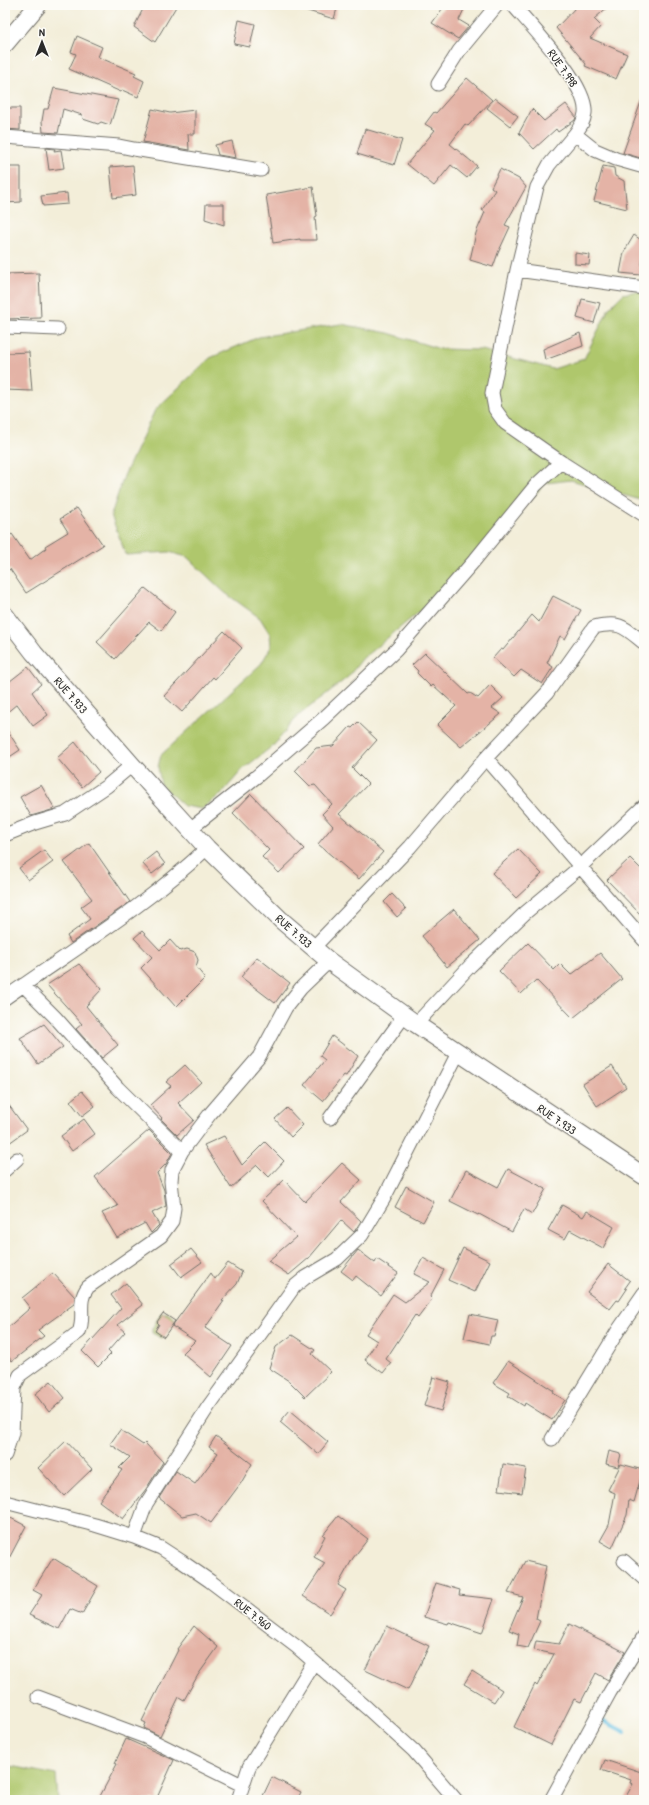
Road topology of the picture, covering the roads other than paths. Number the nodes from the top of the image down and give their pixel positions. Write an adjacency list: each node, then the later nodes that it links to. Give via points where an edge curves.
1 (38, 5): 4 (street)
2 (497, 5): 5 (street, via 459,51)
3 (513, 5): 6 (street, RUE 7.998, via 566,68 582,97 586,111 582,124)
4 (5, 44)
5 (438, 84)
6 (574, 134): 8 (street, via 595,150 616,159); 10 (street, RUE 7.998, via 549,165 537,188)
7 (5, 137): 9 (street, via 119,146)
8 (644, 166)
9 (261, 170)
10 (517, 270): 11 (street); 14 (street, RUE 7.998, via 492,393 495,409 504,423)
11 (644, 288)
12 (5, 327): 13 (street)
13 (58, 329)
14 (561, 462): 15 (street, RUE 7.998); 21 (street, via 536,485 484,550 396,650 324,718 256,777)
15 (644, 515)
16 (5, 615): 19 (street, RUE 7.933, via 34,653)
17 (644, 643): 18 (street, via 622,626 609,624 594,627 547,693)
18 (486, 758): 24 (street); 26 (street, via 410,846)
19 (132, 765): 21 (street, RUE 7.933); 22 (street, via 107,786 65,814)
20 (644, 806): 24 (street)
21 (190, 829): 23 (street, RUE 7.933)
22 (5, 835)
23 (208, 848): 26 (street, RUE 7.933); 28 (street, via 189,866 136,906)
24 (580, 867): 25 (street); 30 (street, via 514,923)
25 (644, 940)
26 (313, 948): 27 (street, RUE 7.933)
27 (329, 961): 30 (street, RUE 7.933); 33 (street, via 301,988 286,1007 259,1057)
28 (23, 985): 29 (street); 33 (street, via 118,1088)
29 (5, 998)
30 (410, 1020): 31 (street, RUE 7.933); 32 (street)
31 (458, 1053): 36 (street, RUE 7.933); 41 (street, via 383,1200 362,1235 337,1259 294,1287 208,1408 146,1504)
32 (330, 1118)
33 (182, 1151): 39 (street, via 172,1170 172,1221 160,1236 88,1287 83,1294 82,1324 78,1332 20,1375 14,1388 12,1433)
34 (17, 1158): 35 (street)
35 (5, 1170)
36 (644, 1176)
37 (644, 1292): 38 (street)
38 (552, 1439)
39 (5, 1455)
40 (5, 1502): 41 (street, RUE 7.960)
41 (134, 1537): 45 (street, RUE 7.960, via 160,1548 210,1581)
42 (624, 1561): 43 (street)
43 (644, 1579)
44 (644, 1636): 50 (street)
45 (314, 1662): 47 (street, via 249,1767); 49 (street, RUE 7.960, via 414,1751)
46 (38, 1697): 47 (street, via 145,1737)
47 (242, 1785): 48 (street)
48 (238, 1800)
49 (456, 1800)
50 (551, 1800)

